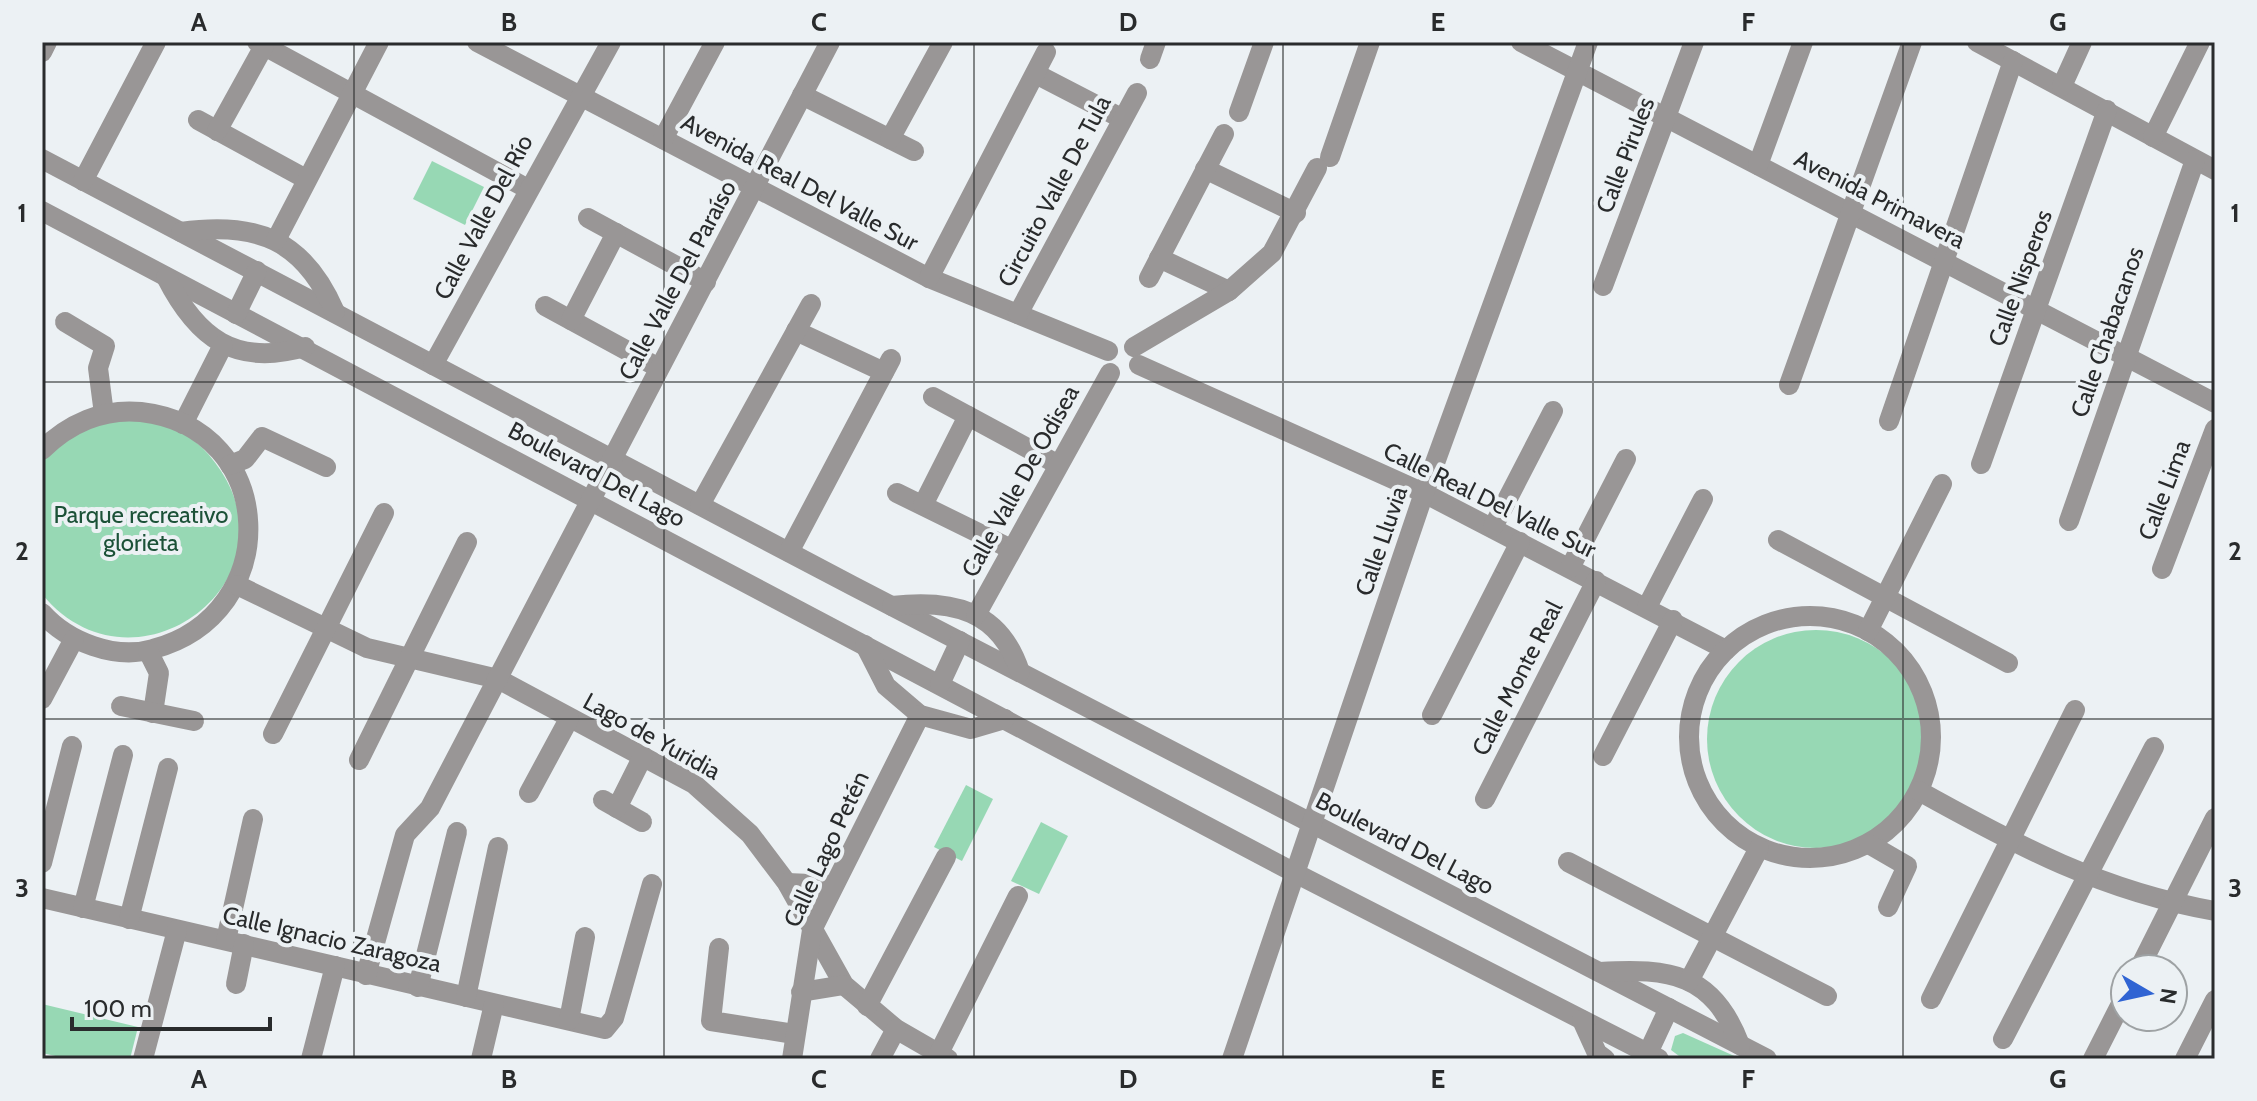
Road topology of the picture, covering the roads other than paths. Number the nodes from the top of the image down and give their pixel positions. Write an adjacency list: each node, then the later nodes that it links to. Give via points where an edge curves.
1 (47, 42): 20 (street)
2 (156, 42): 47 (street)
3 (379, 42): 26 (street)
4 (477, 42): 28 (street, Avenida Real Del Valle Sur)
5 (611, 42): 28 (street, Calle Valle Del Río)
6 (715, 42): 38 (street)
7 (830, 42): 29 (street, Calle Valle Del Paraíso)
8 (943, 42): 39 (street)
9 (1264, 42): 31 (street)
10 (1370, 42): 51 (street, via 1324,162)
11 (1521, 42): 23 (street, Avenida Primavera)
12 (1588, 42): 23 (street, Calle Lluvia)
13 (1694, 42): 33 (street, Calle Pirules)
14 (1803, 42): 43 (street)
15 (1912, 42): 52 (street)
16 (1977, 42): 22 (street)
17 (2082, 42): 25 (street)
18 (2200, 42): 37 (street)
19 (261, 44): 26 (street); 35 (street)
20 (42, 52)
21 (1046, 52): 24 (street)
22 (2013, 61): 25 (street); 58 (street)
23 (1578, 72): 33 (street, Avenida Primavera); 101 (street, Calle Lluvia)
24 (1036, 74): 32 (street); 61 (street)
25 (2062, 86): 30 (street)
26 (351, 92): 46 (street); 49 (street)
27 (1137, 93): 32 (street, Circuito Valle De Tula)
28 (579, 94): 38 (street, Avenida Real Del Valle Sur); 49 (street, Calle Valle Del Río)
29 (802, 95): 39 (street); 48 (street, Calle Valle Del Paraíso)
30 (2107, 110): 37 (street); 68 (street, Calle Nisperos)
31 (1239, 112)
32 (1121, 118): 71 (street, Circuito Valle De Tula)
33 (1668, 118): 43 (street, Avenida Primavera); 64 (street, Calle Pirules)
34 (198, 120): 35 (street)
35 (217, 131): 46 (street)
36 (1224, 134): 44 (street)
37 (2153, 137): 42 (street)
38 (663, 139): 48 (street, Avenida Real Del Valle Sur)
39 (890, 139): 40 (street)
40 (914, 151)
41 (42, 159): 47 (street, Boulevard Del Lago)
42 (2195, 160): 45 (street); 79 (street, Calle Chabacanos)
43 (1758, 165): 52 (street, Avenida Primavera)
44 (1205, 169): 51 (street); 57 (street)
45 (2215, 170)
46 (306, 179): 56 (street)
47 (83, 181): 54 (street, Boulevard Del Lago)
48 (756, 188): 61 (street, Avenida Real Del Valle Sur); 63 (street, Calle Valle Del Paraíso)
49 (528, 189): 80 (street, Calle Valle Del Río)
50 (42, 211): 60 (street, Boulevard Del Lago)
51 (1296, 213): 65 (street, via 1272,253)
52 (1853, 214): 58 (street, Avenida Primavera); 83 (street)
53 (588, 218): 55 (street)
54 (181, 232): 56 (street, via 220,226); 59 (street, Boulevard Del Lago)
55 (616, 233): 63 (street); 72 (street)
56 (276, 240): 69 (street, via 322,282)
57 (1159, 258): 62 (street); 65 (street)
58 (1944, 262): 68 (street, Avenida Primavera); 89 (street)
59 (257, 271): 69 (street, Boulevard Del Lago); 70 (street)
60 (166, 277): 70 (street, Boulevard Del Lago); 75 (street, via 184,312)
61 (929, 278): 71 (street, Avenida Real Del Valle Sur)
62 (1149, 278)
63 (706, 282): 81 (street, Calle Valle Del Paraíso)
64 (1603, 286)
65 (1229, 291): 78 (street)
66 (811, 304): 74 (street)
67 (545, 306): 72 (street)
68 (2037, 309): 79 (street, Avenida Primavera); 96 (street, Calle Nisperos)
69 (335, 312): 80 (street, Boulevard Del Lago)
70 (236, 314): 76 (street, Boulevard Del Lago)
71 (1018, 314): 77 (street, Avenida Real Del Valle Sur)
72 (571, 320): 81 (street)
73 (65, 322): 87 (street, via 105,346 98,368)
74 (796, 331): 104 (street); 113 (street, via 887,366)
75 (223, 345): 76 (street, via 277,355); 90 (street)
76 (305, 347): 103 (street, Boulevard Del Lago)
77 (1108, 351): 78 (street, via 1120,343); 82 (street)
78 (1137, 356): 82 (street, via 1127,377); 101 (street, Calle Real Del Valle Sur)
79 (2126, 357): 85 (street, Avenida Primavera); 107 (street, Calle Chabacanos)
80 (433, 365): 93 (street, Boulevard Del Lago)
81 (659, 368): 93 (street, Calle Valle Del Paraíso)
82 (1110, 373): 95 (street, Calle Valle De Odisea)
83 (1789, 385)
84 (933, 397): 88 (street)
85 (2215, 403)
86 (1553, 411): 108 (street)
87 (104, 414): 90 (street, via 158,414); 92 (street, via 78,423)
88 (968, 416): 95 (street); 105 (street)
89 (1889, 421)
90 (183, 424): 97 (street)
91 (2215, 429): 115 (street, Calle Lima)
92 (42, 450)
93 (612, 458): 103 (street, Calle Valle Del Paraíso); 104 (street, Boulevard Del Lago)
94 (1626, 459): 114 (street)
95 (1057, 464): 112 (street, Calle Valle De Odisea)
96 (1981, 464)
97 (230, 465): 98 (street, via 245,459 262,437); 117 (street, via 248,512 249,537)
98 (326, 467)
99 (1942, 484): 118 (street)
100 (897, 493): 105 (street)
101 (1424, 493): 108 (street, Calle Real Del Valle Sur); 159 (street, Calle Lluvia)
102 (1703, 499): 120 (street)
103 (591, 500): 128 (street, Boulevard Del Lago); 134 (street, Calle Valle Del Paraíso)
104 (700, 505): 113 (street, Boulevard Del Lago)
105 (923, 505): 112 (street)
106 (384, 513): 124 (street)
107 (2069, 521)
108 (1493, 527): 111 (street, Calle Real Del Valle Sur)
109 (1778, 540): 118 (street)
110 (467, 542): 131 (street)
111 (1520, 542): 114 (street, Calle Real Del Valle Sur); 141 (street)
112 (1011, 549): 122 (street, Calle Valle De Odisea)
113 (789, 552): 119 (street, Boulevard Del Lago)
114 (1570, 568): 116 (street, Calle Real Del Valle Sur)
115 (2162, 569)
116 (1596, 581): 120 (street, Calle Real Del Valle Sur); 155 (street, Calle Monte Real)
117 (237, 585): 124 (street, Lago de Yuridia); 130 (street, via 200,629)
118 (1884, 599): 125 (street); 132 (street)
119 (892, 606): 122 (street, Boulevard Del Lago, via 952,605); 127 (street, Boulevard Del Lago)
120 (1647, 607): 123 (street, Calle Real Del Valle Sur)
121 (42, 613): 126 (street)
122 (976, 615): 133 (street, Boulevard Del Lago, via 1013,650)
123 (1673, 620): 129 (street, Calle Real Del Valle Sur); 150 (street)
124 (327, 631): 131 (street, Lago de Yuridia); 145 (street)
125 (1868, 631): 129 (street, via 1845,621 1794,617 1770,623); 153 (street, via 1913,672 1926,701 1929,762)
126 (74, 639): 130 (street, via 110,651); 136 (street)
127 (960, 641): 133 (street, Boulevard Del Lago); 135 (street)
128 (865, 645): 135 (street, Boulevard Del Lago); 140 (street, via 886,686)
129 (1726, 650): 164 (street, via 1695,699 1689,728 1691,758 1714,811)
130 (148, 651): 139 (street, via 159,673)
131 (410, 659): 134 (street, Lago de Yuridia); 151 (street)
132 (2008, 663)
133 (1020, 672): 159 (street, Boulevard Del Lago)
134 (498, 679): 142 (street, Lago de Yuridia); 189 (street, Calle Valle Del Paraíso, via 430,808 405,835)
135 (940, 684): 143 (street, Boulevard Del Lago)
136 (42, 699)
137 (121, 706): 139 (street)
138 (2075, 710): 161 (street)
139 (153, 713): 144 (street)
140 (920, 715): 143 (street, via 971,729); 172 (street, Calle Lago Petén)
141 (1432, 715)
142 (569, 719): 149 (street, Lago de Yuridia); 154 (street)
143 (1005, 719): 168 (street, Boulevard Del Lago)
144 (194, 721)
145 (273, 734)
146 (72, 746): 167 (street)
147 (2154, 747): 169 (street)
148 (123, 755): 177 (street)
149 (643, 756): 158 (street, via 610,804); 170 (street, Lago de Yuridia, via 723,807)
150 (1603, 756)
151 (359, 760)
152 (168, 768): 179 (street)
153 (1919, 791): 161 (street); 162 (street, via 1898,821)
154 (529, 793)
155 (1485, 799)
156 (2215, 818): 175 (street)
157 (253, 819): 184 (street)
158 (642, 822)
159 (1313, 824): 168 (street, Calle Lluvia); 188 (street, Boulevard Del Lago)
160 (457, 832): 193 (street)
161 (2010, 842): 169 (street); 197 (street)
162 (1869, 844): 164 (street, via 1834,857 1795,859); 176 (street, via 1907,866)
163 (498, 847): 196 (street)
164 (1759, 848): 183 (street)
165 (946, 857): 200 (street)
166 (1568, 862): 183 (street)
167 (42, 863)
168 (1297, 874): 203 (street, Boulevard Del Lago); 216 (street, Calle Lluvia)
169 (2087, 877): 175 (street); 207 (street)
170 (787, 883): 172 (street); 181 (street, Lago de Yuridia)
171 (652, 884): 202 (street, Calle Ignacio Zaragoza, via 611,1025 605,1029)
172 (834, 885): 181 (street, Calle Lago Petén)
173 (1018, 896): 210 (street)
174 (42, 898): 177 (street, Calle Ignacio Zaragoza)
175 (2172, 904): 178 (street); 186 (street)
176 (1888, 907)
177 (83, 908): 179 (street, Calle Ignacio Zaragoza)
178 (2215, 911)
179 (129, 919): 180 (street, Calle Ignacio Zaragoza)
180 (177, 930): 184 (street, Calle Ignacio Zaragoza); 211 (street)
181 (812, 930): 192 (street, Lago de Yuridia); 194 (street, Calle Lago Petén)
182 (585, 937): 202 (street)
183 (1712, 938): 190 (street); 195 (street)
184 (235, 942): 187 (street, Calle Ignacio Zaragoza); 191 (street)
185 (719, 948): 206 (street, via 711,1021)
186 (2147, 953)
187 (335, 966): 189 (street, Calle Ignacio Zaragoza); 212 (street)
188 (1597, 972): 190 (street, via 1654,969); 201 (street, Boulevard Del Lago)
189 (366, 975): 193 (street, Calle Ignacio Zaragoza)
190 (1689, 981): 208 (street, via 1729,1015)
191 (236, 984)
192 (844, 985): 194 (street); 200 (street, Lago de Yuridia)
193 (418, 987): 196 (street, Calle Ignacio Zaragoza)
194 (801, 992): 206 (street, Calle Lago Petén)
195 (1827, 996)
196 (466, 997): 199 (street, Calle Ignacio Zaragoza)
197 (1931, 999)
198 (2215, 1000): 220 (street)
199 (494, 1004): 202 (street, Calle Ignacio Zaragoza); 213 (street)
200 (867, 1006): 205 (street, Lago de Yuridia)
201 (1669, 1008): 208 (street, Boulevard Del Lago); 209 (street)
202 (569, 1020)
203 (1582, 1020): 209 (street, Boulevard Del Lago); 217 (street)
204 (2109, 1028): 219 (street)
205 (896, 1029): 210 (street, Lago de Yuridia); 215 (street)
206 (794, 1034): 214 (street, Calle Lago Petén)
207 (2003, 1039)
208 (1740, 1045): 218 (street, Boulevard Del Lago)
209 (1654, 1056)
210 (943, 1057)
211 (143, 1059)
212 (311, 1059)
213 (481, 1059)
214 (792, 1059)
215 (880, 1059)
216 (1232, 1059)
217 (1605, 1059)
218 (1767, 1059)
219 (2093, 1059)
220 (2185, 1059)

